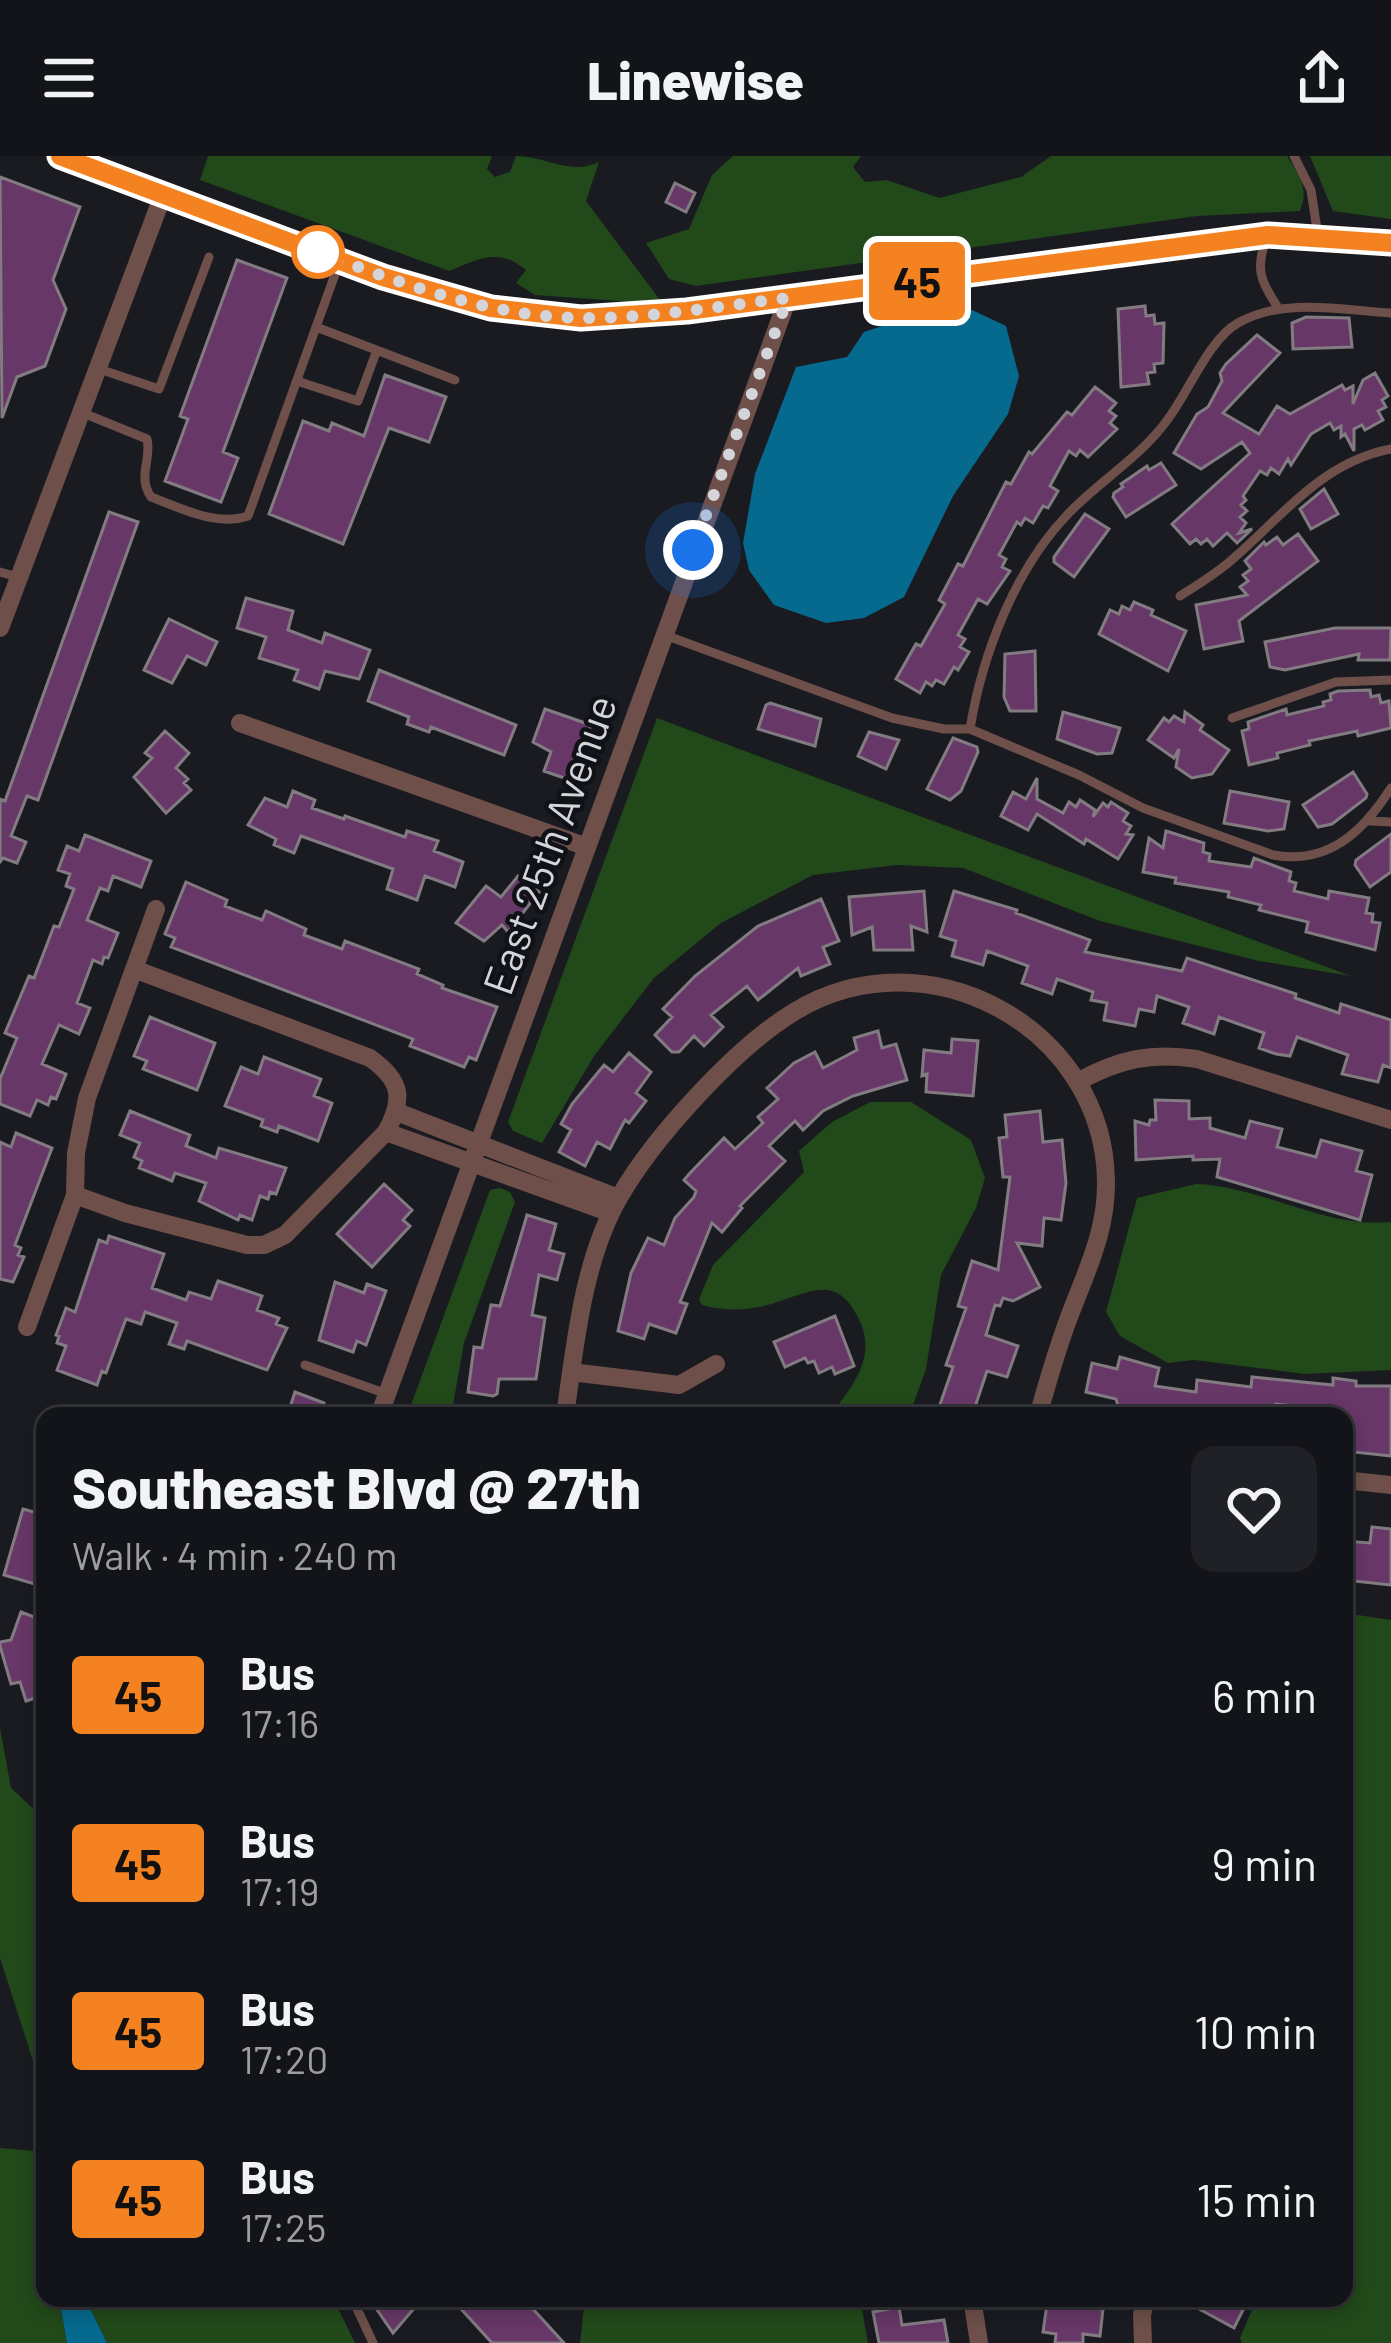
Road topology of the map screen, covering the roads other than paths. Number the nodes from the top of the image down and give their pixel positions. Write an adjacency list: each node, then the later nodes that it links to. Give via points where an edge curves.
1 (60, 156): 3 (main road)
2 (1294, 156): 5 (lane, via 1311,190)
3 (163, 195): 8 (main road); 14 (street)
4 (1268, 235): 5 (main road); 9 (main road); 10 (lane, via 1261,284)
5 (1318, 237): 6 (main road)
6 (1391, 243)
7 (209, 257): 14 (lane, via 159,389)
8 (340, 260): 9 (main road, via 491,308 581,318); 12 (lane)
9 (788, 298): 22 (street, East 25th Avenue)
10 (1277, 306): 11 (lane); 26 (lane, via 1233,325 1171,417 1047,540 1005,614)
11 (1391, 313)
12 (316, 328): 13 (lane); 16 (lane)
13 (377, 350): 15 (lane); 16 (lane, via 358,401)
14 (97, 368): 17 (street)
15 (455, 380)
16 (297, 381): 17 (lane, via 248,516 235,521 151,497 142,470 147,439)
17 (80, 411): 19 (street)
18 (1391, 449): 20 (lane, via 1353,460 1308,488)
19 (9, 575): 21 (street)
20 (1180, 596)
21 (0, 628)
22 (662, 634): 26 (lane, via 892,718); 30 (street, East 25th Avenue)
23 (1391, 680): 24 (lane, via 1336,682)
24 (1232, 718)
25 (239, 723): 30 (street)
26 (970, 730): 28 (lane, via 1143,808 1273,855 1322,853)
27 (1391, 788): 28 (lane)
28 (1370, 821): 29 (lane)
29 (1391, 822)
30 (586, 848): 37 (street, East 25th Avenue)
31 (157, 909): 32 (street)
32 (134, 969): 34 (street, via 370,1058 390,1072); 38 (street, via 87,1098)
33 (1079, 1081): 35 (street, via 1138,1056 1173,1055); 39 (street, via 1025,1022 981,998 889,984 840,992 796,1010 740,1052); 47 (street, via 1101,1134 1103,1223)
34 (397, 1112): 36 (street); 37 (street)
35 (1391, 1120)
36 (386, 1132): 37 (street); 38 (street, via 285,1235 264,1245)
37 (472, 1153): 39 (street); 44 (street, East 25th Avenue)
38 (75, 1196): 40 (street)
39 (615, 1206): 43 (street)
40 (27, 1327)
41 (716, 1364): 43 (street, via 679,1385)
42 (305, 1365): 44 (lane)
43 (571, 1372): 46 (street)
44 (387, 1394): 45 (street, East 25th Avenue)
45 (382, 1407)
46 (566, 1407)
47 (1041, 1407)
48 (1353, 1481): 49 (street)
49 (1391, 1485)
50 (356, 2307): 53 (lane)
51 (973, 2307): 54 (street)
52 (1144, 2307): 55 (street)
53 (373, 2343)
54 (979, 2343)
55 (1143, 2343)

